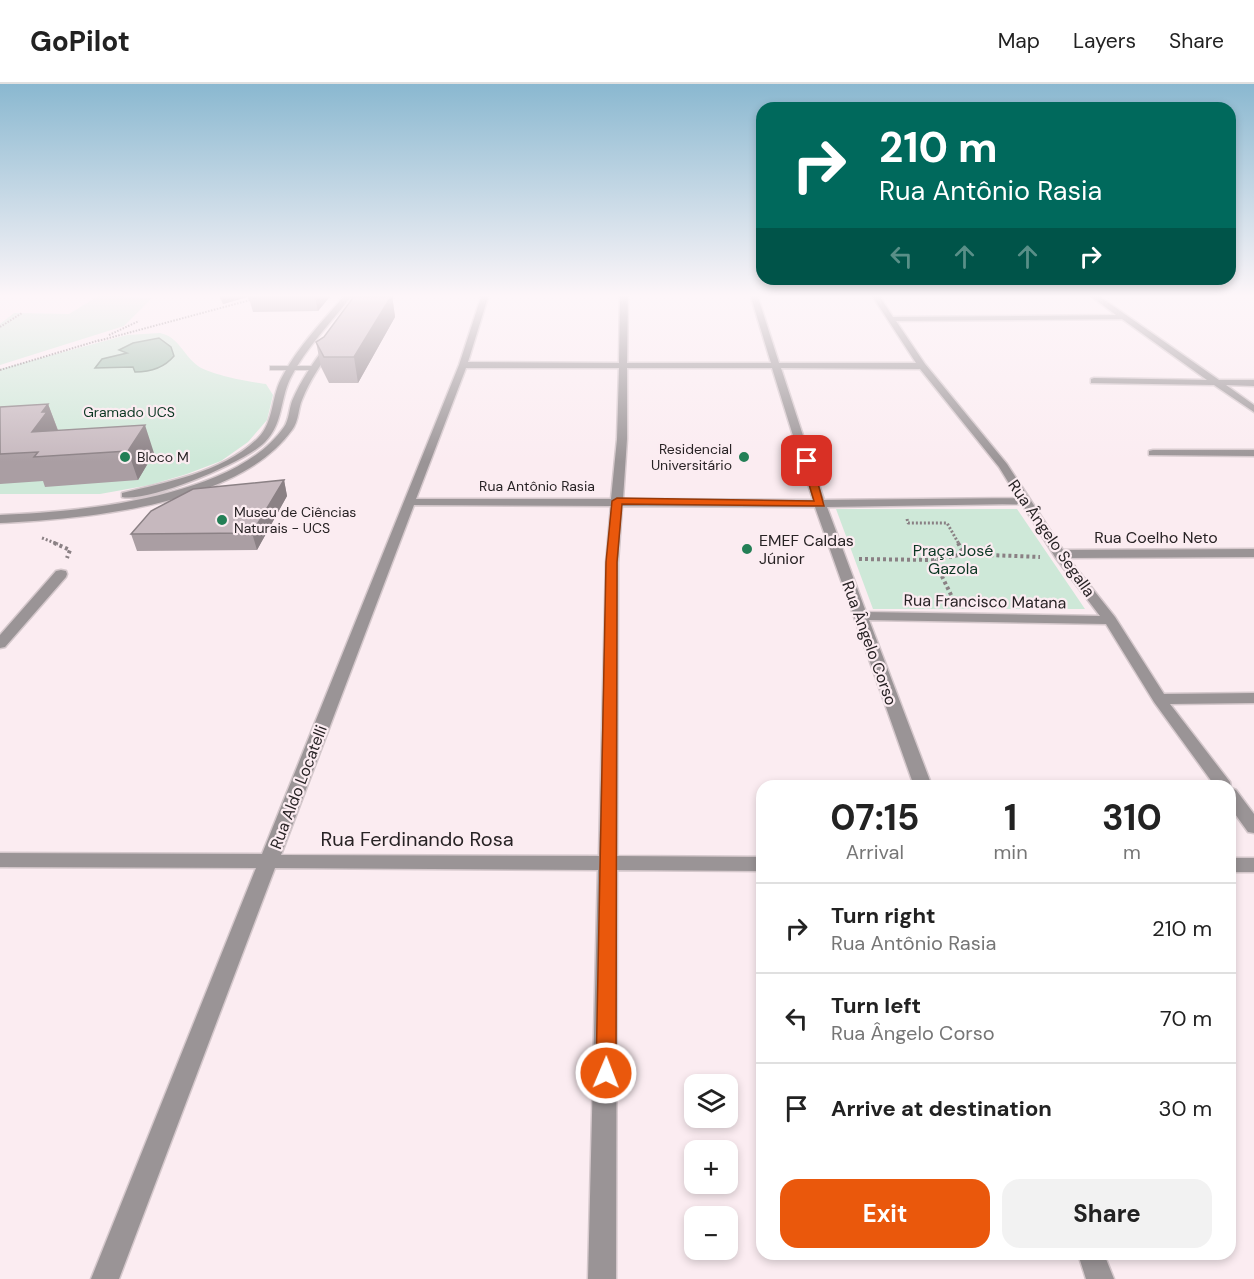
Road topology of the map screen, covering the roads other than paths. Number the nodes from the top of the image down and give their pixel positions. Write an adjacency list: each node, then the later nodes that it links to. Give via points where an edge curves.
1 (305, 350): 13 (street)
2 (327, 350): 14 (street)
3 (468, 350): 8 (street, Rua Aldo Locatelli)
4 (625, 350): 9 (street)
5 (772, 350): 10 (street, Rua Ângelo Corso)
6 (912, 350): 11 (street, Rua Ângelo Segalla)
7 (1171, 350): 16 (street)
8 (463, 365): 9 (street); 23 (street, Rua Aldo Locatelli)
9 (625, 365): 10 (street); 21 (street)
10 (777, 365): 11 (street); 24 (street, Rua Ângelo Corso)
11 (922, 366): 22 (street, Rua Ângelo Segalla, via 1003,466)
12 (273, 368): 13 (lane)
13 (294, 368): 14 (lane); 25 (street, via 285,381 272,428 249,450 203,474 78,506)
14 (312, 368): 26 (street, via 289,428 261,455 222,477 145,502 69,516)
15 (1094, 381): 16 (street)
16 (1217, 383): 17 (street); 18 (street)
17 (1254, 383)
18 (1254, 410)
19 (1153, 453): 20 (street)
20 (1254, 453)
21 (617, 501): 23 (street, Rua Antônio Rasia); 24 (street, Rua Antônio Rasia); 41 (street, via 612,562)
22 (1024, 501): 24 (street, Rua Antônio Rasia); 28 (street, Rua Ângelo Segalla)
23 (410, 502): 40 (street, Rua Aldo Locatelli)
24 (820, 504): 30 (street, Rua Ângelo Corso)
25 (0, 509)
26 (0, 519)
27 (1254, 553): 28 (street, Rua Coelho Neto)
28 (1060, 556): 31 (street, Rua Ângelo Segalla)
29 (61, 574): 32 (street)
30 (859, 616): 31 (street, Rua Francisco Matana); 35 (street, Rua Ângelo Corso)
31 (1110, 620): 34 (street, Rua Ângelo Segalla)
32 (0, 644)
33 (1254, 698): 34 (street)
34 (1159, 699): 36 (street, Rua Ângelo Segalla)
35 (921, 780)
36 (1220, 780)
37 (1236, 802): 38 (street)
38 (1254, 827)
39 (0, 860): 40 (street, Rua Ferdinando Rosa)
40 (269, 861): 41 (street, Rua Ferdinando Rosa); 46 (street, Rua Aldo Locatelli)
41 (609, 862): 42 (street, Rua Ferdinando Rosa); 47 (street)
42 (756, 864)
43 (1236, 865): 44 (street)
44 (1254, 865)
45 (1093, 1260): 48 (street)
46 (105, 1279)
47 (602, 1279)
48 (1100, 1279)

